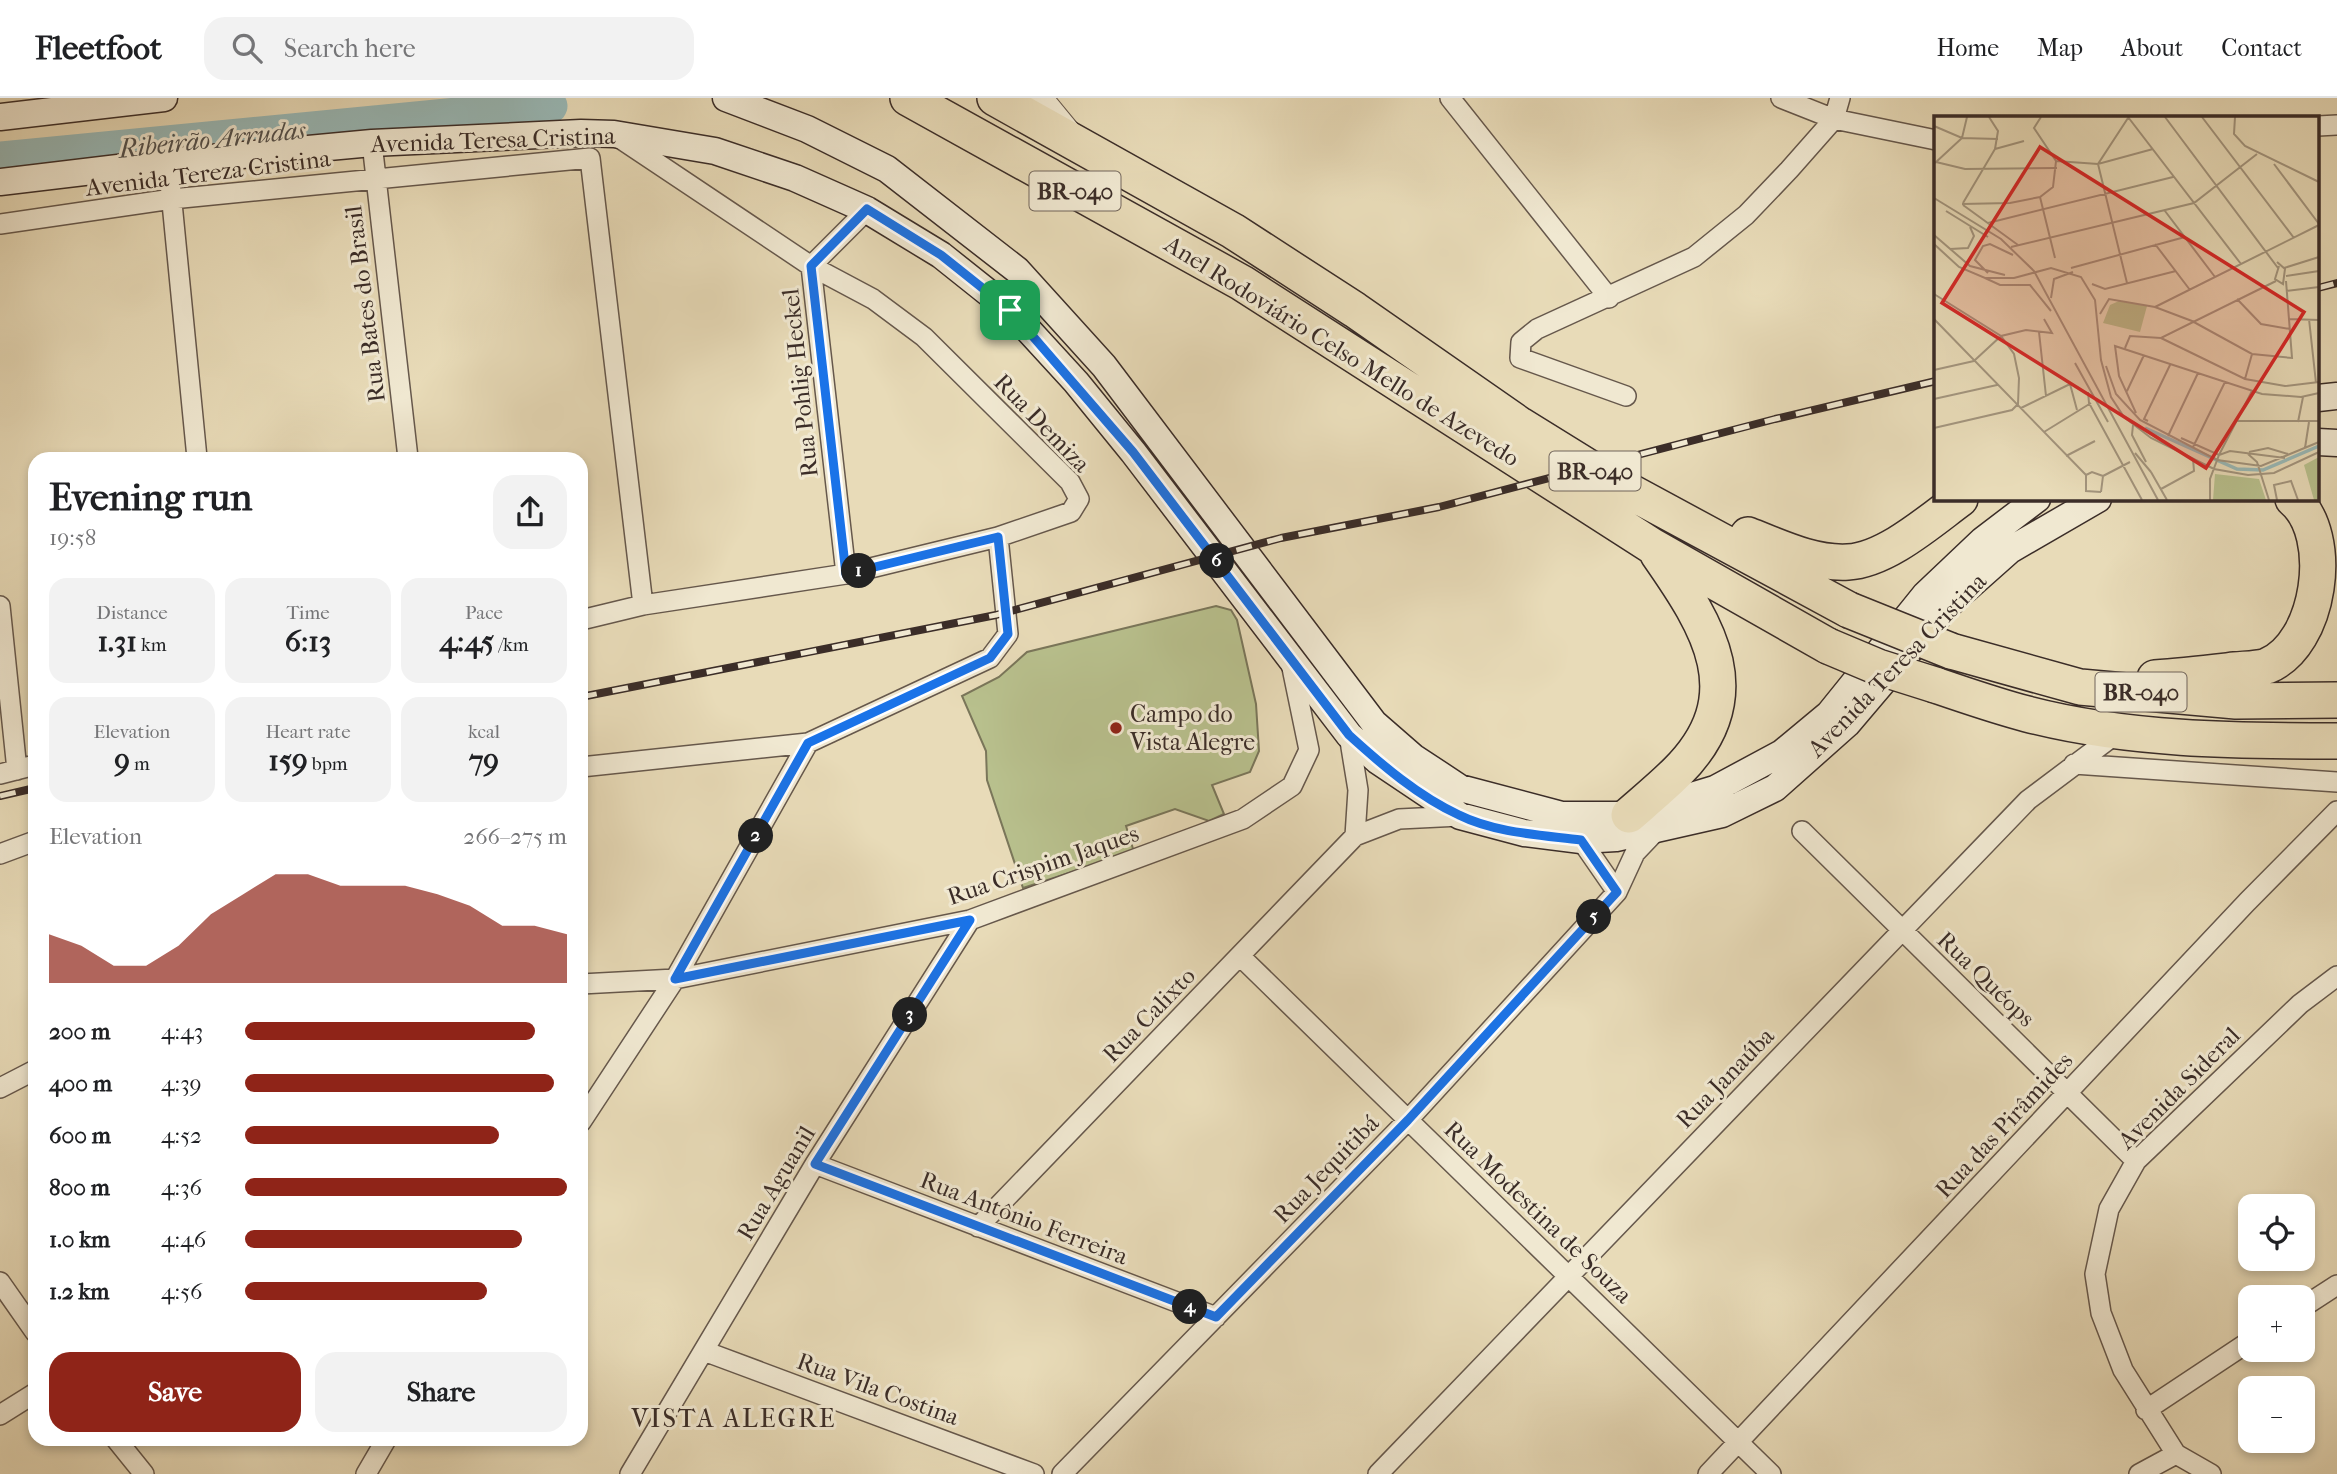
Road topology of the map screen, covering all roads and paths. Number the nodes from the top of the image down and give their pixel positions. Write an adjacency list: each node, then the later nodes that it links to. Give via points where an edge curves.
1 (1, 98): 11 (main road)
2 (164, 98): 10 (main road)
3 (726, 98): 52 (main road, Avenida Teresa Cristina, via 807,129 887,169 1017,270 1104,366 1374,723 1413,757 1460,788 1507,803 1562,815)
4 (908, 98): 34 (highway, Anel Rodoviário Celso Mello de Azevedo / BR-040, via 1242,283)
5 (995, 98): 16 (highway, Anel Rodoviário Celso Mello de Azevedo / BR-040)
6 (1041, 98): 16 (street)
7 (1450, 98): 24 (street)
8 (1781, 98): 12 (street)
9 (1840, 98): 12 (street)
10 (120, 100): 11 (main road)
11 (12, 116)
12 (1834, 119): 14 (street); 24 (street, via 1746,215 1694,257)
13 (614, 134): 15 (main road, Avenida Teresa Cristina); 21 (main road, Avenida Teresa Cristina, via 715,151); 23 (street, Rua Demiza)
14 (1934, 139)
15 (372, 143): 17 (main road, Avenida Teresa Cristina); 18 (street, Rua Bates do Brasil)
16 (1078, 143): 28 (highway, Anel Rodoviário Celso Mello de Azevedo / BR-040, via 1233,231)
17 (168, 162): 19 (main road, Avenida Teresa Cristina); 20 (street)
18 (375, 178): 20 (street, Avenida Tereza Cristina); 27 (street, Rua Bates do Brasil); 36 (street, Avenida Tereza Cristina, via 590,158)
19 (0, 182)
20 (172, 199): 22 (street, Avenida Tereza Cristina); 26 (street)
21 (867, 209): 23 (street, Rua Pohlig Heckel); 39 (main road, Avenida Teresa Cristina, via 941,255 1010,310 1133,452)
22 (0, 224)
23 (811, 266): 33 (street, Rua Demiza, via 873,299 923,337 1070,482 1079,499 1070,512); 35 (street, Rua Pohlig Heckel)
24 (1609, 298): 25 (street, via 1537,329 1521,342 1520,358)
25 (1626, 396)
26 (196, 452)
27 (407, 452)
28 (1612, 482): 29 (highway, via 1806,557 1849,562 1893,547); 40 (highway, Anel Rodoviário Celso Mello de Azevedo / BR-040, bridge, via 1849,610 1951,651)
29 (1959, 500)
30 (2036, 500): 52 (main road, Avenida Teresa Cristina, via 1983,540 1925,595 1829,714 1782,752)
31 (2096, 500): 52 (main road, Avenida Teresa Cristina, via 2010,550 1948,605 1847,724 1775,788 1722,814)
32 (2294, 500): 40 (highway, via 2310,529 2317,554 2318,591 2292,649 2266,666)
33 (998, 537): 35 (street, Rua Demiza); 45 (street, via 1008,634 990,658)
34 (1652, 546): 42 (highway, Anel Rodoviário Celso Mello de Azevedo / BR-040, bridge, via 1828,646 1878,667 2028,715); 52 (highway, via 1703,622 1715,652 1720,693 1708,731)
35 (846, 574): 36 (street, Rua Demiza)
36 (643, 605): 38 (street, Rua Demiza)
37 (0, 606): 48 (street)
38 (588, 618)
39 (1289, 657): 43 (main road, Avenida Teresa Cristina); 59 (street, Rua Crispim Jaques, via 1310,750 1292,786 1243,819)
40 (2080, 687): 41 (highway, Anel Rodoviário Celso Mello de Azevedo / BR-040, via 2236,701)
41 (2337, 700)
42 (2121, 730): 44 (highway, Anel Rodoviário Celso Mello de Azevedo / BR-040, via 2220,741); 46 (street, Rua Janaúba)
43 (1349, 735): 51 (main road, Avenida Teresa Cristina, via 1411,785); 54 (street, via 1358,790)
44 (2337, 741)
45 (808, 743): 47 (street); 63 (street)
46 (2074, 764): 49 (street); 60 (street, Rua Janaúba, via 2028,800)
47 (588, 766)
48 (17, 770)
49 (2337, 782)
50 (2337, 811): 67 (street, Rua das Pirâmides)
51 (1460, 816): 54 (street, Rua Calixto, via 1399,820); 55 (main road, Avenida Teresa Cristina, via 1524,833)
52 (1642, 823): 55 (main road, Avenida Teresa Cristina); 58 (street, Rua Jequitibá, via 1635,853)
53 (1802, 831): 60 (street, Rua Quéops)
54 (1355, 836): 61 (street, Rua Calixto)
55 (1581, 840): 58 (street)
56 (28, 843): 57 (street)
57 (0, 853)
58 (1617, 892): 69 (street, Rua Jequitibá)
59 (970, 920): 63 (street, Rua Crispim Jaques); 71 (street, Rua Aguanil)
60 (1903, 932): 67 (street, Rua Quéops); 73 (street, Rua Janaúba, via 1761,1074)
61 (1240, 956): 69 (street, Rua Modestina de Souza); 72 (street, Rua Calixto)
62 (2337, 976): 70 (street, Avenida Sideral, via 2300,1004)
63 (675, 979): 64 (street, Rua Crispim Jaques); 68 (street)
64 (588, 984)
65 (28, 1074): 66 (street)
66 (0, 1088)
67 (2068, 1093): 70 (street, Rua Quéops); 84 (street, Rua das Pirâmides)
68 (588, 1111)
69 (1408, 1120): 73 (street, Rua Modestina de Souza); 78 (street, Rua Jequitibá)
70 (2136, 1161): 82 (street, Avenida Sideral, via 2109,1209 2095,1273 2101,1313 2123,1370)
71 (815, 1164): 72 (street, Rua Antônio Ferreira); 80 (street, Rua Aguanil)
72 (978, 1227): 78 (street, Rua Antônio Ferreira)
73 (1571, 1277): 84 (street, Rua Modestina de Souza); 93 (street, Rua Janaúba)
74 (0, 1282): 77 (street)
75 (2337, 1285): 76 (street)
76 (2315, 1299)
77 (28, 1309)
78 (1216, 1317): 92 (street, Rua Jequitibá)
79 (2238, 1349): 82 (street)
80 (704, 1351): 90 (street, Rua Aguanil); 91 (street, Rua Vila Costina)
81 (28, 1397): 83 (street)
82 (2146, 1410): 87 (street, Avenida Sideral)
83 (0, 1415)
84 (1740, 1442): 94 (street, Rua das Pirâmides); 95 (street, Rua Modestina de Souza)
85 (121, 1446): 88 (street)
86 (382, 1446): 89 (street)
87 (2176, 1454): 96 (street); 97 (street, Avenida Sideral)
88 (144, 1474)
89 (366, 1474)
90 (630, 1474)
91 (1034, 1474)
92 (1062, 1474)
93 (1378, 1474)
94 (1709, 1474)
95 (1772, 1474)
96 (2139, 1474)
97 (2211, 1474)

